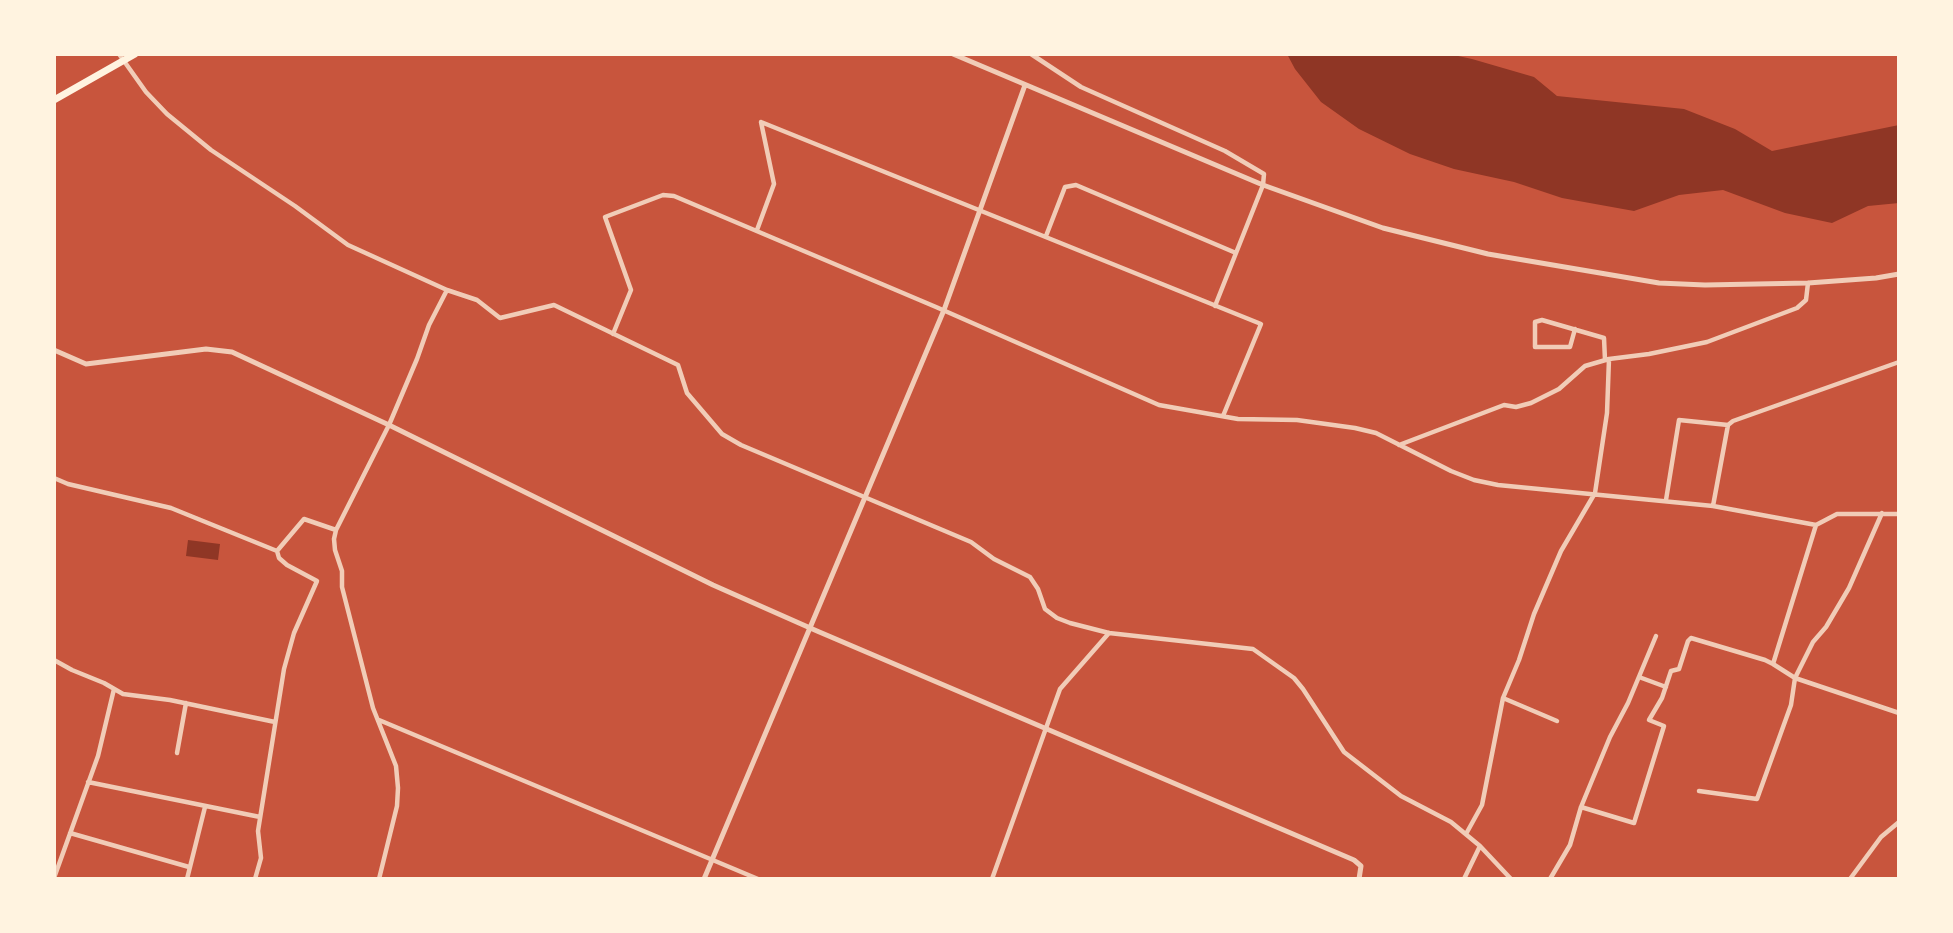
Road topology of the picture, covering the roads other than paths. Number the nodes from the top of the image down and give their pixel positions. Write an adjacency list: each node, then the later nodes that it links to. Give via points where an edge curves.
1 (118, 54): 5 (street)
2 (135, 54): 5 (main road)
3 (953, 54): 6 (street)
4 (1031, 54): 8 (street, via 1082,88 1254,167 1264,174)
5 (124, 62): 7 (main road); 15 (street, via 167,114 211,150 348,245)
6 (1025, 85): 8 (street); 9 (street)
7 (54, 100)
8 (1263, 184): 12 (street); 14 (street, via 1383,228 1488,254 1659,283)
9 (980, 210): 10 (street, via 761,121 774,184); 11 (street); 17 (street)
10 (757, 230): 17 (street); 19 (street, via 663,195 605,218 631,290)
11 (1046, 237): 12 (street, via 1065,187 1076,185); 16 (street)
12 (1236, 253): 16 (street)
13 (1899, 274): 14 (street)
14 (1808, 283): 21 (street, via 1806,300 1797,308 1707,342)
15 (447, 290): 19 (street, via 477,300 500,318 554,304); 24 (street)
16 (1214, 306): 23 (street, via 1261,324)
17 (944, 310): 23 (street, via 1159,405); 29 (street)
18 (1575, 329): 18 (street, via 1535,322 1535,347 1570,347); 21 (street, via 1604,338)
19 (613, 334): 29 (street, via 678,366 687,393 722,433)
20 (54, 350): 24 (street, via 86,363 206,349 226,351)
21 (1607, 360): 26 (street, via 1585,366 1559,389 1531,403 1504,405); 28 (street, via 1607,413)
22 (1899, 362): 25 (street)
23 (1223, 416): 26 (street, via 1347,427 1376,433)
24 (389, 425): 35 (street); 37 (street)
25 (1728, 425): 30 (street, via 1679,420); 31 (street)
26 (1399, 445): 28 (street, via 1474,480)
27 (54, 478): 36 (street, via 171,508)
28 (1595, 493): 30 (street); 46 (street, via 1548,577)
29 (864, 497): 37 (street); 38 (street, via 971,542 1030,577 1045,609 1056,618)
30 (1666, 500): 31 (street)
31 (1713, 506): 34 (street)
32 (1882, 513): 33 (street); 34 (street, via 1837,514); 43 (street, via 1849,588)
33 (1899, 513)
34 (1816, 524): 41 (street)
35 (336, 530): 36 (street, via 304,519); 49 (street, via 342,587)
36 (277, 551): 51 (street, via 287,565 317,581 294,634)
37 (809, 628): 52 (street); 63 (street)
38 (1109, 633): 52 (street, via 1060,689); 61 (street, via 1253,649 1294,678 1344,752 1401,796)
39 (1656, 636): 42 (street)
40 (54, 660): 45 (street)
41 (1773, 664): 43 (street); 44 (street, via 1691,638)
42 (1639, 677): 44 (street); 57 (street)
43 (1795, 678): 48 (street); 55 (street, via 1791,705 1757,799)
44 (1666, 687): 57 (street, via 1649,720 1664,726 1634,823)
45 (114, 689): 47 (street); 54 (street)
46 (1503, 698): 50 (street); 61 (street, via 1482,805)
47 (186, 703): 51 (street); 53 (street)
48 (1899, 713)
49 (378, 719): 63 (street); 68 (street, via 396,766 398,788)
50 (1557, 721)
51 (275, 722): 58 (street)
52 (1046, 729): 71 (street); 72 (street, via 1354,860 1361,866)
53 (177, 753)
54 (88, 782): 56 (street); 60 (street)
55 (1699, 791)
56 (205, 807): 58 (street); 64 (street)
57 (1581, 807): 75 (street, via 1570,845)
58 (260, 817): 67 (street, via 261,858)
59 (1899, 822): 76 (street)
60 (71, 833): 64 (street); 65 (street)
61 (1466, 834): 62 (street)
62 (1480, 846): 73 (street); 74 (street)
63 (712, 859): 69 (street); 70 (street)
64 (189, 867): 66 (street)
65 (54, 878)
66 (187, 879)
67 (255, 879)
68 (379, 879)
69 (704, 879)
70 (758, 879)
71 (992, 879)
72 (1359, 879)
73 (1464, 879)
74 (1511, 879)
75 (1550, 879)
76 (1850, 879)

